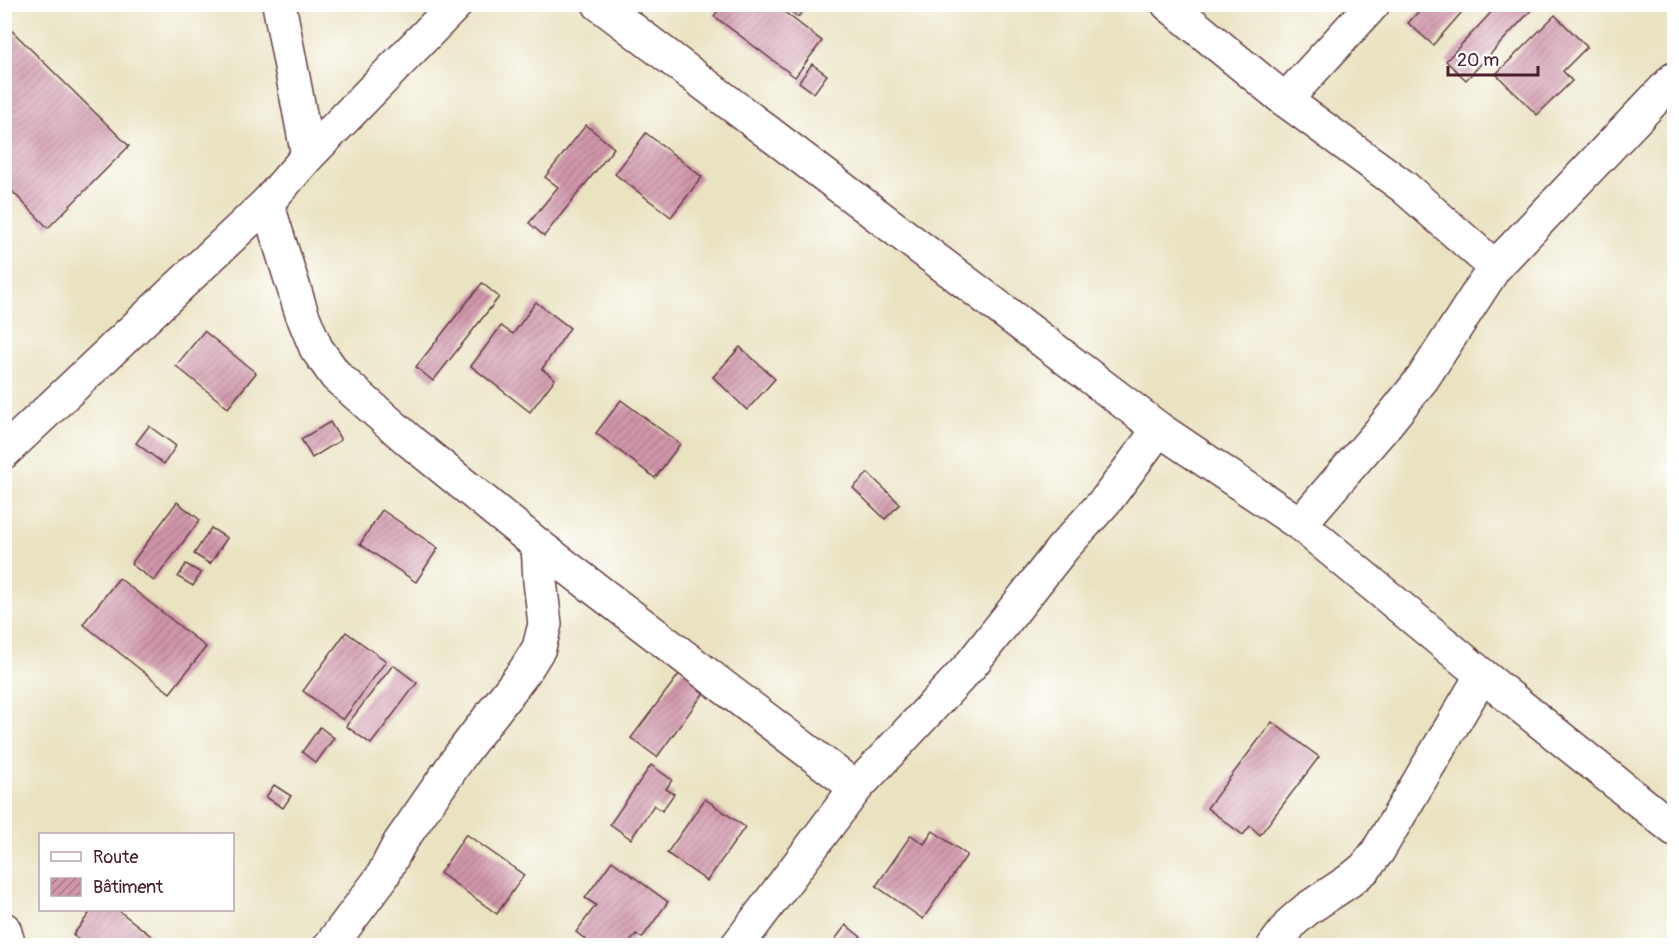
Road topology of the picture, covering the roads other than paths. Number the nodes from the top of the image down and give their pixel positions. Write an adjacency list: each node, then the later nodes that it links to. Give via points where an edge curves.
1 (279, 4): 8 (street)
2 (456, 4): 8 (street)
3 (599, 4): 11 (street)
4 (1168, 4): 7 (street)
5 (1373, 4): 7 (street)
6 (1674, 80): 10 (street)
7 (1285, 100): 10 (street, via 1404,187)
8 (308, 156): 9 (street)
9 (267, 203): 12 (street); 14 (street, via 316,348 336,376)
10 (1495, 267): 13 (street, via 1423,378)
11 (1159, 429): 13 (street); 16 (street, via 1108,498 1062,549 970,666)
12 (4, 452)
13 (1300, 524): 15 (street)
14 (538, 545): 16 (street); 20 (street, via 545,624 539,648 399,844 382,877)
15 (1482, 675): 17 (street); 22 (street, via 1365,868 1307,909)
16 (856, 788): 21 (street)
17 (1674, 829)
18 (4, 929): 19 (street)
19 (9, 945)
20 (330, 945)
21 (737, 945)
22 (1274, 945)

